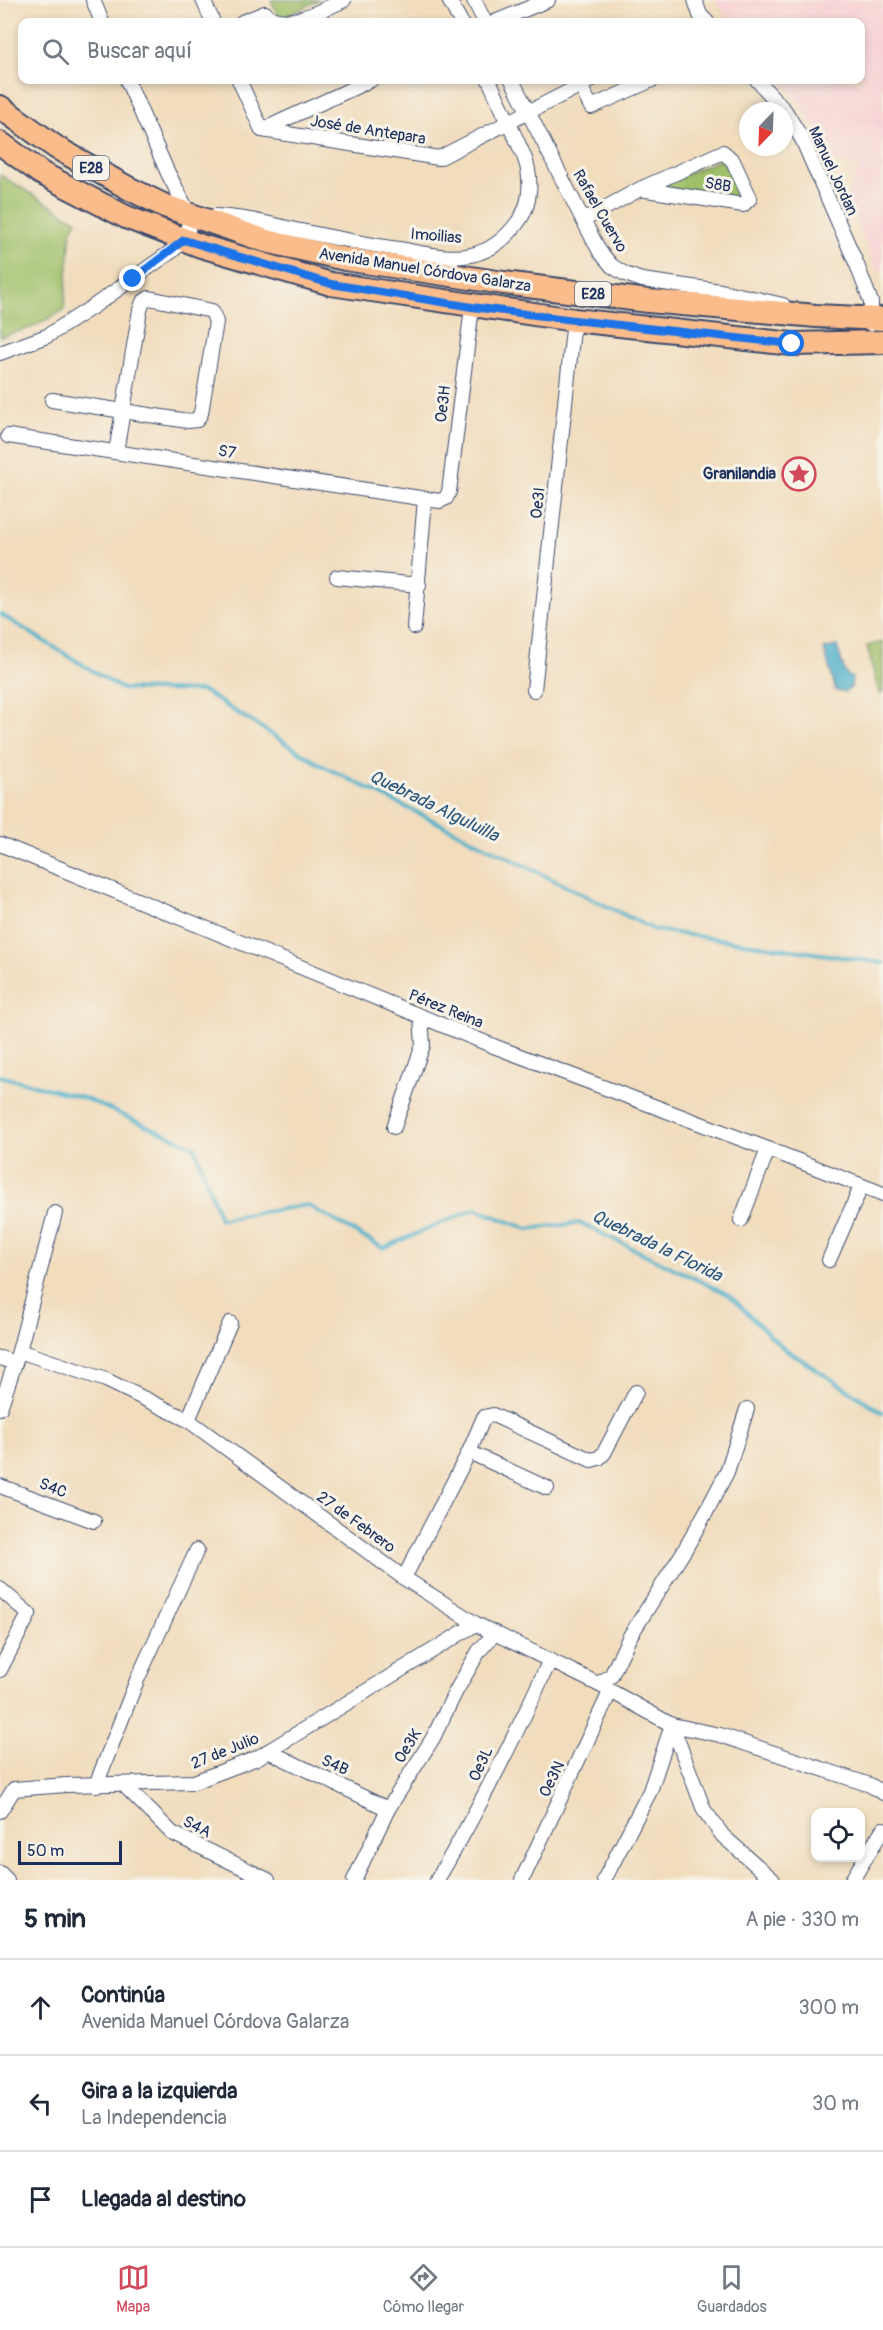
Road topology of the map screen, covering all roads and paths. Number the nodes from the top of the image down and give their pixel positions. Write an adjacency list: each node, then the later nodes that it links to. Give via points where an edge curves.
1 (93, 0): 9 (street)
2 (203, 0): 10 (street)
3 (344, 0): 12 (street)
4 (449, 0): 13 (street)
5 (474, 0): 14 (street)
6 (548, 0): 15 (street)
7 (695, 0): 16 (street)
8 (265, 6): 11 (street)
9 (100, 18)
10 (211, 18)
11 (248, 18)
12 (297, 18)
13 (459, 18)
14 (483, 18)
15 (505, 18)
16 (703, 18)
17 (129, 84): 32 (street)
18 (241, 84): 29 (street)
19 (362, 84): 29 (street)
20 (491, 84): 28 (street, Imoilias)
21 (514, 84): 27 (street, Rafael Cuervo)
22 (582, 84): 27 (street, José de Antepara)
23 (586, 84): 24 (street, José de Antepara, via 591,107)
24 (643, 84)
25 (761, 84): 37 (street, Manuel Jordan, via 785,111 802,139)
26 (0, 107): 32 (main road, Avenida Manuel Córdova Galarza / E28, via 103,175)
27 (528, 112): 28 (street, José de Antepara); 33 (street, Rafael Cuervo)
28 (508, 122): 29 (street, José de Antepara, via 439,158); 32 (street, Imoilias, via 528,166 529,195 523,216 508,235 491,248 472,255 418,253 223,216)
29 (262, 130)
30 (0, 143): 34 (main road, Avenida Manuel Córdova Galarza / E28, via 52,178 126,217)
31 (640, 189): 31 (street, S8B, via 743,205 750,198 733,161 723,152); 33 (street, S8B)
32 (189, 214): 34 (street); 36 (main road, Avenida Manuel Córdova Galarza / E28, via 266,242 345,259 648,301)
33 (583, 220): 36 (street, Rafael Cuervo, via 600,252 625,274 745,295)
34 (184, 240): 35 (main road, Avenida Manuel Córdova Galarza / E28, via 331,284); 40 (street, via 58,329)
35 (472, 307): 38 (main road, Avenida Manuel Córdova Galarza / E28); 46 (street, Oe3H, via 449,492)
36 (816, 316): 37 (main road, Avenida Manuel Córdova Galarza / E28)
37 (878, 319): 39 (street)
38 (574, 320): 39 (main road, Avenida Manuel Córdova Galarza / E28, via 792,344); 50 (street, Oe3I)
39 (872, 342)
40 (0, 353)
41 (52, 400): 42 (street)
42 (122, 412): 42 (street, via 143,302 149,298 212,311 216,322 197,420); 44 (street)
43 (8, 436): 44 (street, S7)
44 (116, 452): 45 (street, S7)
45 (425, 499): 46 (street, S7); 48 (street)
46 (441, 501)
47 (338, 577): 48 (street)
48 (419, 585): 49 (street)
49 (414, 627)
50 (534, 690)
51 (0, 844): 52 (street, Pérez Reina)
52 (421, 1017): 53 (street, via 423,1045); 54 (street, Pérez Reina)
53 (394, 1127)
54 (768, 1149): 55 (street, Pérez Reina); 58 (street)
55 (861, 1187): 56 (street, Pérez Reina); 59 (street)
56 (883, 1194)
57 (55, 1213): 61 (street)
58 (741, 1220)
59 (830, 1260)
60 (230, 1323): 66 (street)
61 (17, 1357): 62 (street, 27 de Febrero); 64 (street); 66 (street, 27 de Febrero, via 106,1380)
62 (0, 1358)
63 (636, 1392): 67 (street, via 599,1458 591,1460 493,1415 484,1417)
64 (0, 1408)
65 (747, 1409): 78 (street, via 727,1472 706,1512 630,1636 611,1676)
66 (188, 1420): 72 (street, 27 de Febrero)
67 (469, 1452): 69 (street); 72 (street)
68 (0, 1486): 70 (street, S4C)
69 (547, 1488)
70 (94, 1521)
71 (197, 1550): 82 (street, via 137,1680)
72 (404, 1578): 74 (street, 27 de Febrero)
73 (0, 1589): 77 (street, via 29,1614)
74 (476, 1624): 75 (street, 27 de Febrero); 81 (street, 27 de Julio)
75 (495, 1633): 76 (street, 27 de Febrero); 85 (street, Oe3K, via 479,1651 433,1738)
76 (550, 1660): 78 (street, 27 de Febrero); 92 (street, Oe3L)
77 (0, 1670)
78 (598, 1684): 79 (street, 27 de Febrero)
79 (610, 1692): 80 (street, 27 de Febrero); 93 (street, Oe3N)
80 (672, 1725): 84 (street, 27 de Febrero, via 720,1735); 94 (street, via 650,1791); 95 (street, via 704,1810 723,1836)
81 (268, 1751): 83 (street, 27 de Julio, via 194,1782); 85 (street, S4B)
82 (96, 1785): 83 (street, 27 de Julio); 86 (street, 27 de Julio, via 14,1789)
83 (124, 1785): 90 (street, S4A, via 172,1833)
84 (883, 1792)
85 (388, 1809): 91 (street, Oe3K)
86 (0, 1810)
87 (883, 1829): 96 (street)
88 (0, 1873): 89 (street)
89 (7, 1880)
90 (268, 1880)
91 (354, 1880)
92 (437, 1880)
93 (522, 1880)
94 (604, 1880)
95 (773, 1880)
96 (852, 1880)

